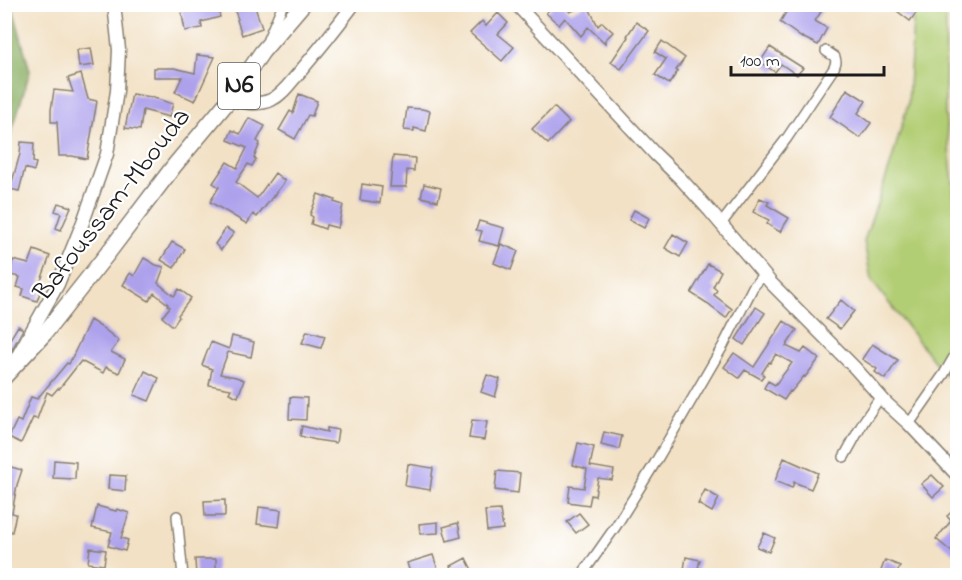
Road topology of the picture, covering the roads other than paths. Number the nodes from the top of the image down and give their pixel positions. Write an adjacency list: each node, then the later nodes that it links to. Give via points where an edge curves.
1 (114, 4): 12 (street, via 119,50 107,154 58,284)
2 (283, 4): 7 (street)
3 (303, 4): 7 (highway, Bafoussam-Mbouda / N6)
4 (354, 4): 8 (street, via 272,100)
5 (516, 4): 9 (street)
6 (826, 51): 9 (street, via 835,57 834,68 787,138)
7 (262, 52): 8 (highway, Bafoussam-Mbouda / N6)
8 (229, 100): 12 (highway, Bafoussam-Mbouda / N6, via 44,334)
9 (721, 224): 10 (street)
10 (763, 275): 13 (street); 19 (street, via 655,463)
11 (957, 350): 14 (street)
12 (6, 375)
13 (881, 396): 14 (street); 15 (street)
14 (909, 424): 16 (street)
15 (844, 457)
16 (957, 476)
17 (177, 516): 18 (street)
18 (183, 576)
19 (581, 576)

